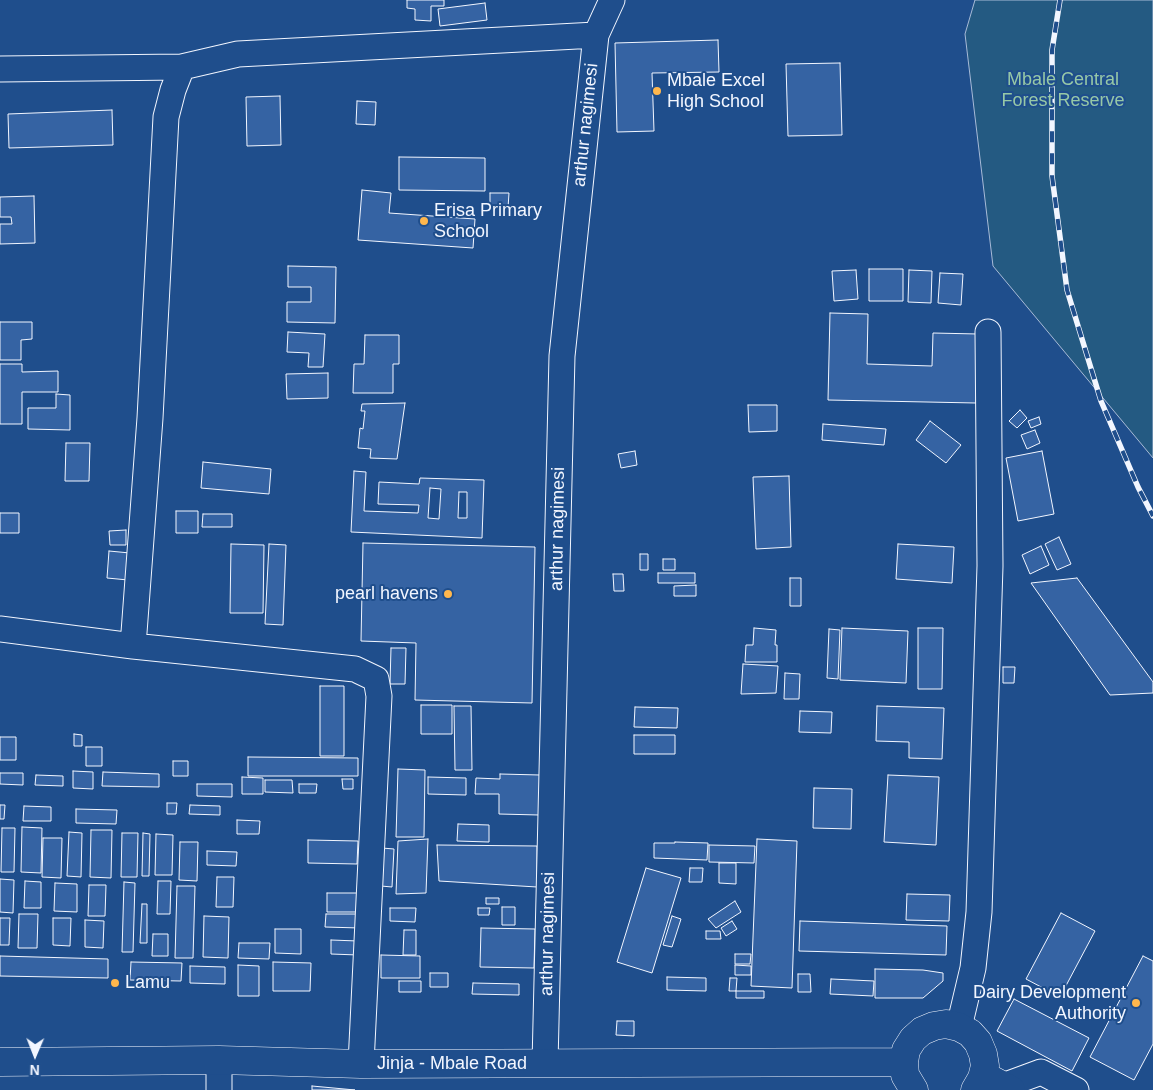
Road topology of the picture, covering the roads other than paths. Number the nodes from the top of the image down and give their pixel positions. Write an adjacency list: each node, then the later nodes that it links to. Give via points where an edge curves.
1 (612, 0): 2 (street, arthur nagimesi)
2 (596, 35): 3 (street, via 238,54); 12 (street, arthur nagimesi, via 562,356)
3 (182, 67): 4 (street); 7 (street, via 166,117 150,418)
4 (0, 69)
5 (988, 332): 8 (street, via 990,566 979,912 973,968)
6 (0, 629): 7 (street)
7 (133, 646): 13 (street, via 355,669 376,679 379,696)
8 (958, 1027): 11 (main road, via 946,1024 922,1031 906,1050); 14 (main road, via 978,1042)
9 (219, 1060): 10 (main road, Jinja - Mbale Road); 13 (main road, Jinja - Mbale Road); 15 (street)
10 (0, 1062)
11 (904, 1062): 12 (main road, Jinja - Mbale Road); 16 (main road, via 905,1075)
12 (545, 1063): 13 (main road, Jinja - Mbale Road)
13 (361, 1064)
14 (995, 1086): 17 (street, via 1041,1072)
15 (219, 1090)
16 (914, 1090)
17 (1076, 1090)

